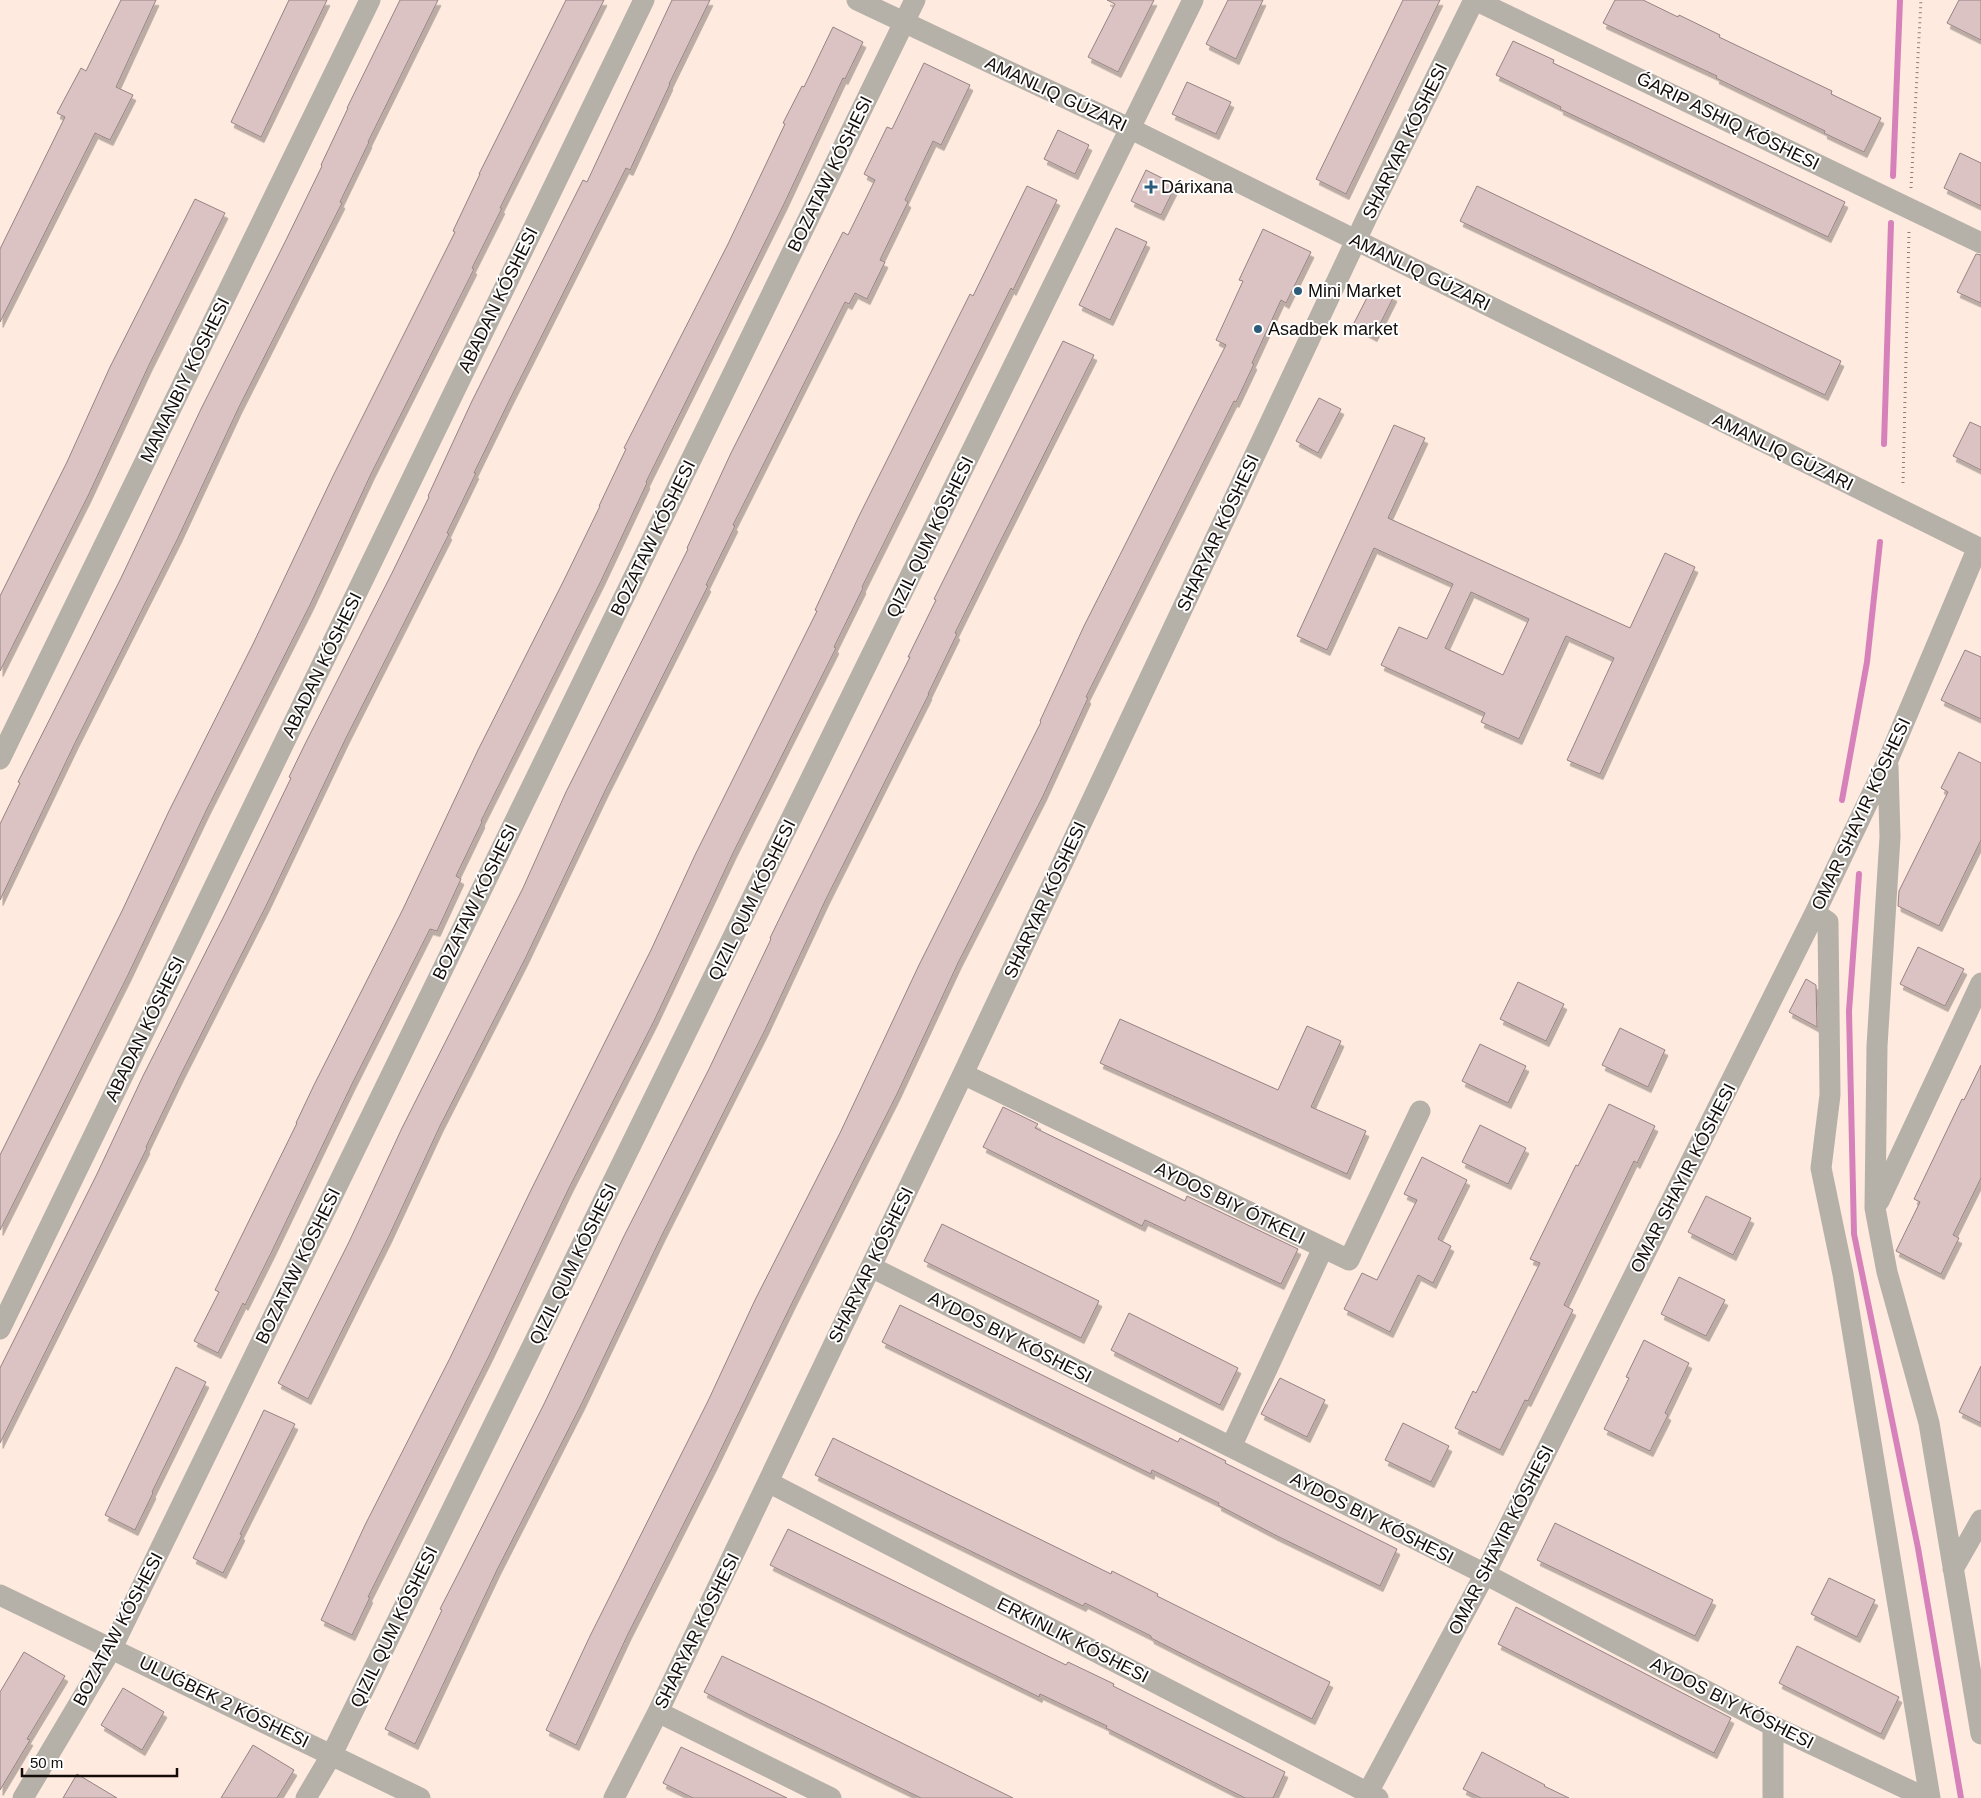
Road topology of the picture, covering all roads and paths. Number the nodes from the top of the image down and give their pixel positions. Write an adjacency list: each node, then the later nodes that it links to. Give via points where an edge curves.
1 (370, 0): 15 (street, MAMANBIY KÓSHESI)
2 (644, 0): 24 (street, ABADAN KÓSHESI)
3 (856, 0): 8 (street)
4 (915, 0): 8 (street, BOZATAW KÓSHESI)
5 (1193, 0): 9 (street)
6 (1474, 0): 10 (street); 11 (street, SHARYAR KÓSHESI)
7 (1921, 0): 10 (path)
8 (903, 23): 9 (street); 31 (street, BOZATAW KÓSHESI)
9 (1131, 129): 11 (street); 35 (street)
10 (1910, 209): 12 (street); 13 (path)
11 (1357, 241): 14 (street); 19 (street, SHARYAR KÓSHESI)
12 (1981, 243)
13 (1903, 483)
14 (1979, 548): 16 (street)
15 (0, 759)
16 (1888, 760): 17 (street); 21 (street, via 1890,837 1877,1046)
17 (1815, 913): 29 (street); 43 (street, via 1828,922 1830,1095 1821,1168 1843,1274)
18 (1981, 983): 21 (street)
19 (963, 1074): 22 (street, AYDOS BIY ÓTKELI); 23 (street, SHARYAR KÓSHESI)
20 (1420, 1111): 22 (street, AYDOS BIY ÓTKELI, via 1349,1260)
21 (1876, 1208): 28 (street, via 1887,1272 1929,1423)
22 (1322, 1248): 25 (street)
23 (871, 1267): 25 (street, AYDOS BIY KÓSHESI); 26 (street, SHARYAR KÓSHESI)
24 (0, 1329)
25 (1231, 1447): 29 (street, AYDOS BIY KÓSHESI)
26 (768, 1482): 32 (street, SHARYAR KÓSHESI); 36 (street, ERKINLIK KÓSHESI)
27 (1981, 1520): 28 (street)
28 (1953, 1569): 34 (street)
29 (1485, 1574): 33 (street, AYDOS BIY KÓSHESI); 36 (street)
30 (0, 1595): 31 (street, ULUǴBEK 2 KÓSHESI)
31 (112, 1648): 35 (street, ULUǴBEK 2 KÓSHESI); 37 (street, BOZATAW KÓSHESI)
32 (658, 1712): 40 (street, SHARYAR KÓSHESI); 41 (street)
33 (1773, 1726): 42 (street); 43 (street, AYDOS BIY KÓSHESI)
34 (1981, 1734)
35 (332, 1754): 38 (street); 39 (street, ULUǴBEK 2 KÓSHESI)
36 (1370, 1796)
37 (23, 1798)
38 (306, 1798)
39 (420, 1798)
40 (614, 1798)
41 (831, 1798)
42 (1773, 1798)
43 (1928, 1798)

